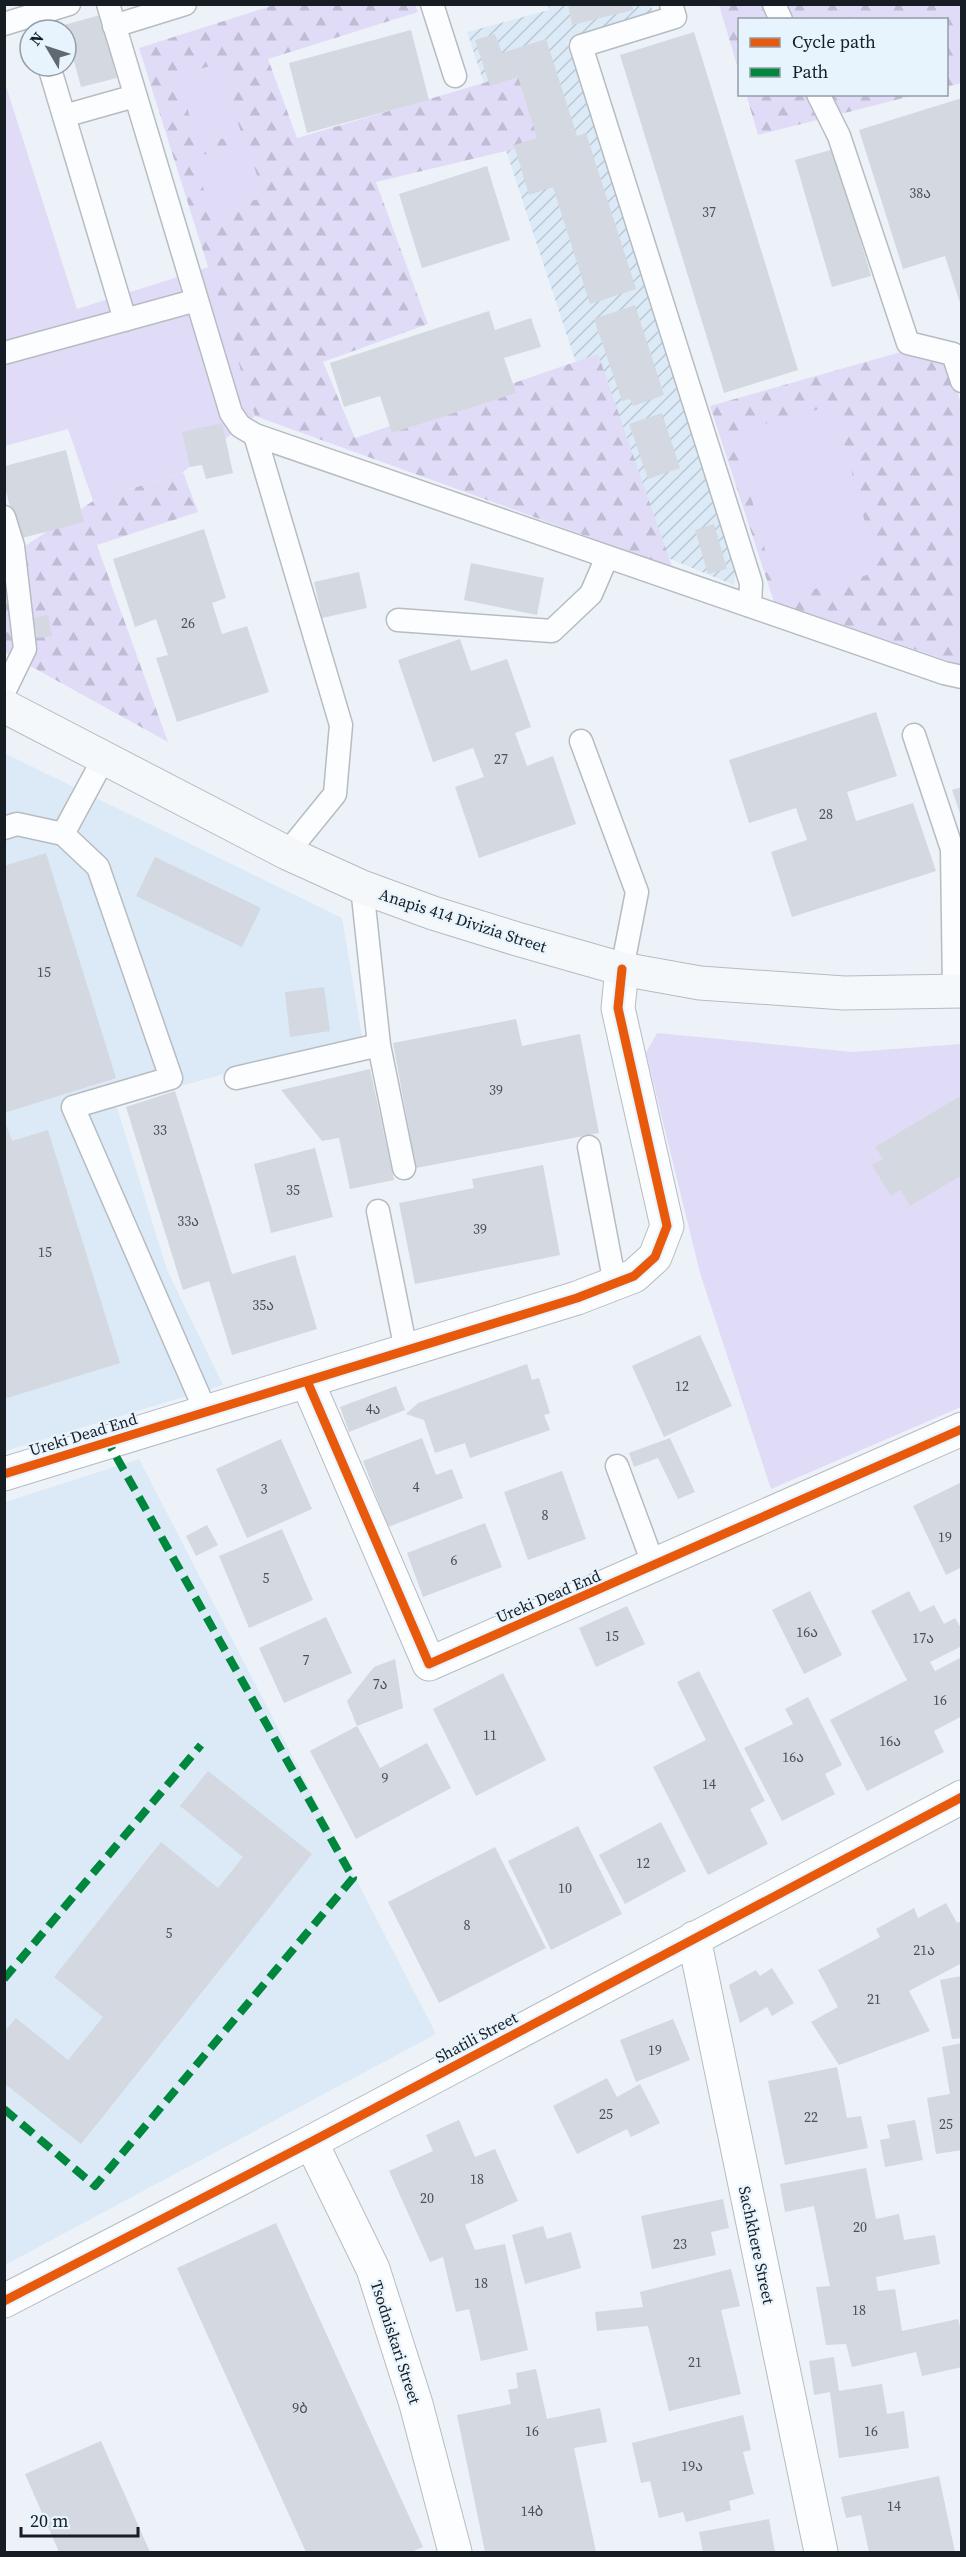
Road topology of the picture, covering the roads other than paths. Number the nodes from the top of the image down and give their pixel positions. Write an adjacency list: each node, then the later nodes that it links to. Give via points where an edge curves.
1 (69, 4): 7 (lane)
2 (108, 4): 9 (lane)
3 (185, 4): 9 (lane)
4 (432, 4): 10 (lane)
5 (671, 4): 22 (lane, via 675,17 580,46 751,583)
6 (774, 4): 8 (lane)
7 (45, 18)
8 (780, 18)
9 (114, 26): 12 (lane)
10 (455, 76)
11 (53, 78): 14 (lane)
12 (135, 96): 14 (lane); 15 (lane)
13 (819, 96): 18 (lane, via 839,136 908,343 953,354)
14 (64, 116): 16 (lane)
15 (197, 300): 16 (lane); 19 (lane, via 231,413 240,426)
16 (125, 320): 17 (lane)
17 (4, 353)
18 (962, 381)
19 (255, 435): 21 (lane); 32 (lane, via 341,725 335,794)
20 (4, 517): 25 (lane, via 13,546 25,649)
21 (608, 557): 22 (lane); 23 (lane, via 591,594 552,631)
22 (750, 606): 24 (lane, via 944,674)
23 (399, 620)
24 (962, 676)
25 (4, 692)
26 (4, 706): 29 (main road, Anapis 414 Divizia Street)
27 (914, 735): 35 (lane, via 952,849)
28 (581, 741): 34 (lane, via 637,892)
29 (104, 758): 31 (lane); 32 (main road, Anapis 414 Divizia Street)
30 (4, 828): 31 (lane, via 17,824)
31 (63, 834): 44 (lane, via 98,867 171,1078 73,1107)
32 (287, 853): 33 (main road, Anapis 414 Divizia Street)
33 (362, 887): 34 (main road, Anapis 414 Divizia Street, via 433,913); 36 (lane)
34 (622, 969): 35 (main road, Anapis 414 Divizia Street, via 700,982 779,989); 41 (street, Ureki Dead End, via 618,1008 667,1226 655,1257 634,1276)
35 (958, 992)
36 (379, 1046): 37 (lane); 39 (lane)
37 (236, 1078)
38 (589, 1147): 41 (lane)
39 (404, 1168)
40 (378, 1211): 42 (lane)
41 (615, 1284): 42 (street, Ureki Dead End)
42 (406, 1350): 43 (street, Ureki Dead End)
43 (308, 1381): 44 (street, Ureki Dead End); 48 (street, Ureki Dead End, via 429,1664)
44 (206, 1412): 47 (street, Ureki Dead End)
45 (962, 1429): 48 (street, Ureki Dead End)
46 (617, 1466): 48 (lane)
47 (4, 1474)
48 (654, 1566)
49 (962, 1797): 50 (street, Shatili Street)
50 (694, 1938): 51 (street, Shatili Street); 54 (street, Sachkhere Street)
51 (311, 2142): 52 (street, Shatili Street); 53 (street, Tsodniskari Street, via 373,2269 416,2404)
52 (4, 2301)
53 (455, 2553)
54 (821, 2553)

